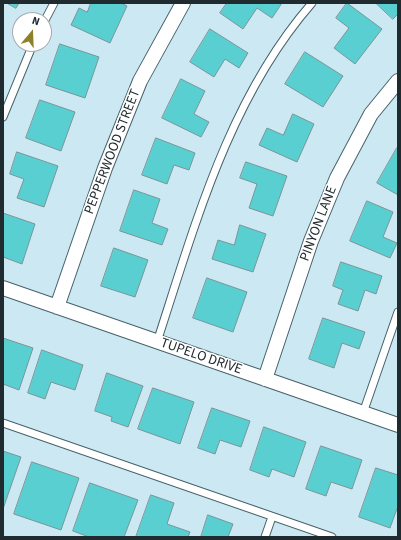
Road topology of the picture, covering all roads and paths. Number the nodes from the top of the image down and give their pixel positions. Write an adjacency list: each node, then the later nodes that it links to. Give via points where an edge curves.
1 (54, 3): 4 (lane)
2 (183, 3): 9 (street, PEPPERWOOD STREET, via 140,81 105,168)
3 (312, 3): 11 (lane, via 291,27 257,81 230,138 205,195)
4 (49, 12)
5 (30, 52): 7 (lane)
6 (398, 81): 12 (street, PINYON LANE, via 371,114 337,178 311,241)
7 (3, 117)
8 (3, 288): 9 (street, TUPELO DRIVE)
9 (58, 307): 11 (street, TUPELO DRIVE)
10 (398, 312): 13 (lane)
11 (157, 342): 12 (street, TUPELO DRIVE)
12 (265, 379): 13 (street, TUPELO DRIVE)
13 (363, 413): 15 (street, TUPELO DRIVE)
14 (3, 423): 16 (lane)
15 (398, 425)
16 (272, 517): 17 (lane); 18 (lane)
17 (265, 537)
18 (332, 537)

